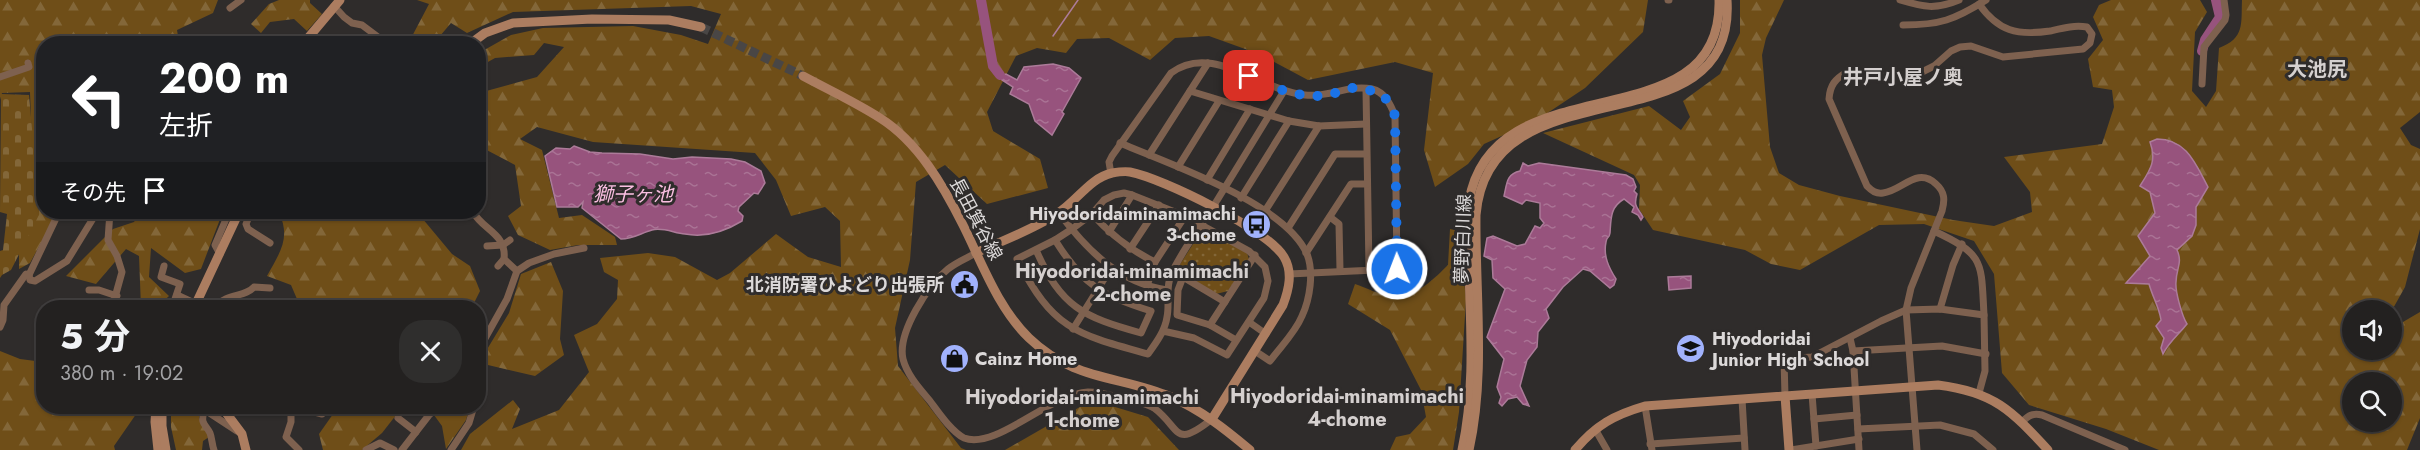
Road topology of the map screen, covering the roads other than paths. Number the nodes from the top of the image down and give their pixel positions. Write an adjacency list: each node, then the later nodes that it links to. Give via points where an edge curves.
1 (241, 0): 9 (street)
2 (1719, 0): 153 (street, 夢野白川線, via 1712,43 1684,75 1659,87 1529,125 1497,145 1480,167 1469,201 1471,364)
3 (1727, 0): 154 (street, 夢野白川線, via 1726,26 1720,44 1706,66 1690,80 1662,93 1546,125 1522,136 1487,170 1479,190 1476,215 1477,374)
4 (1900, 0): 5 (street, via 1928,8)
5 (1959, 0)
6 (2224, 0): 19 (street, via 2225,20 2203,50)
7 (1982, 2): 10 (street, via 1947,21); 56 (street, via 1990,19 2001,27 2047,31 2076,25 2087,27 2092,34 2090,43 2084,49 2003,57 1971,46 1960,47 1914,76 1847,72 1830,88 1829,99 1835,114 1872,192 1888,192 1923,177 1941,189 1945,199)
8 (337, 3): 12 (street); 13 (street, via 344,17)
9 (230, 8)
10 (1903, 25)
11 (701, 27): 14 (street, via 669,20 592,19 513,23)
12 (310, 36)
13 (377, 36)
14 (481, 36)
15 (28, 63): 18 (street, via 28,67)
16 (1208, 63): 21 (street); 22 (street, via 1234,69); 29 (street, via 1182,64 1171,73)
17 (803, 76): 67 (street, 長田箕谷線, via 881,118 923,158)
18 (0, 77)
19 (2202, 84)
20 (1366, 90): 22 (street, via 1350,88 1321,96); 27 (street); 76 (street, via 1382,94 1395,116 1397,269)
21 (1190, 91): 23 (street); 31 (street)
22 (1284, 91): 25 (street)
23 (1219, 101): 24 (street); 32 (street)
24 (1251, 109): 25 (street); 34 (street)
25 (1270, 115): 26 (street); 36 (street)
26 (1289, 121): 28 (street); 38 (street)
27 (1366, 124): 28 (street); 30 (street)
28 (1318, 126): 41 (street)
29 (1120, 143): 31 (street); 33 (street, via 1109,162)
30 (1366, 154): 35 (street); 54 (street, via 1335,154)
31 (1149, 155): 32 (street)
32 (1178, 167): 34 (street)
33 (1111, 174): 40 (street, via 1127,171 1144,176); 42 (street, via 1100,178)
34 (1207, 180): 36 (street)
35 (1367, 184): 45 (street, via 1351,184); 76 (street)
36 (1224, 189): 38 (street); 40 (street)
37 (1132, 195): 39 (street); 43 (street, via 1114,195); 57 (street)
38 (1241, 198): 41 (street)
39 (1159, 205): 44 (street); 65 (street)
40 (1213, 207): 53 (street); 80 (street, via 1269,240 1285,259)
41 (1265, 211): 54 (street)
42 (1059, 213): 55 (street); 67 (street)
43 (1092, 214): 55 (street); 57 (street)
44 (1185, 216): 53 (street); 72 (street)
45 (1330, 217): 68 (street); 77 (street, via 1340,224)
46 (56, 219): 81 (street)
47 (93, 219): 81 (street, via 67,261 35,281)
48 (110, 219): 88 (street, via 108,240 122,272)
49 (226, 219): 69 (street, via 215,244)
50 (236, 219): 69 (street)
51 (248, 219): 60 (street, via 248,229)
52 (480, 219): 62 (street)
53 (1202, 225): 70 (street); 86 (street, via 1172,273)
54 (1288, 228): 68 (street)
55 (1072, 230): 59 (street); 75 (street)
56 (1934, 231): 61 (street); 96 (street)
57 (1109, 232): 65 (street)
58 (510, 240): 62 (street)
59 (1055, 240): 66 (street); 85 (street, via 1068,262)
60 (270, 243)
61 (1962, 244): 95 (street); 98 (street, via 1979,264)
62 (503, 245): 63 (street); 71 (street)
63 (487, 246)
64 (584, 248): 78 (street, via 554,254)
65 (1130, 249): 72 (street)
66 (1036, 250): 97 (street, via 1047,277); 102 (street, via 1017,259 1032,289)
67 (976, 253): 129 (street, 長田箕谷線, via 1009,315 1045,352 1088,374 1170,397); 129 (street, via 948,269 935,284 907,326 902,346 909,373 962,438 992,440 1060,400 1089,392 1145,403 1162,415 1180,440 1197,436)
68 (1306, 253): 79 (street)
69 (220, 254): 92 (street)
70 (1255, 255): 94 (street); 99 (street, via 1265,267 1268,281 1264,298)
71 (504, 259): 74 (street); 78 (street)
72 (1155, 262): 82 (street)
73 (164, 266): 87 (street, via 161,277 180,284)
74 (498, 266)
75 (1111, 268): 82 (street); 85 (street)
76 (1369, 269): 77 (street)
77 (1340, 270): 79 (street)
78 (517, 271): 105 (street)
79 (1311, 273): 80 (street); 109 (street, via 1308,298 1297,327 1270,360)
80 (1289, 274): 104 (street, via 1289,290)
81 (29, 275): 101 (street, via 4,305)
82 (1147, 286): 86 (street)
83 (270, 288): 93 (street, via 254,286 250,291)
84 (89, 290): 88 (street)
85 (1097, 290): 97 (street); 97 (street, via 1151,311 1141,333)
86 (1167, 290): 103 (street)
87 (177, 295): 90 (street); 91 (street)
88 (117, 296): 89 (street)
89 (115, 300)
90 (175, 300)
91 (187, 300)
92 (201, 300)
93 (221, 300)
94 (1225, 302): 100 (street); 100 (street, via 1183,277 1177,315)
95 (1941, 309): 96 (street); 98 (street)
96 (1906, 310): 106 (street); 108 (street)
97 (1083, 312): 102 (street)
98 (1984, 315): 111 (street)
99 (1249, 322): 104 (street); 107 (street)
100 (1210, 325): 107 (street)
101 (0, 327)
102 (1072, 329): 103 (street, via 1148,354)
103 (1163, 331): 107 (street, via 1194,338 1227,355)
104 (1266, 333): 109 (street)
105 (486, 338)
106 (1850, 338): 110 (street); 116 (street, via 1812,357 1784,359)
107 (1236, 340)
108 (1910, 347): 110 (street); 111 (street, via 1942,346); 112 (street)
109 (1255, 351): 129 (street)
110 (1853, 351): 113 (street)
111 (1986, 354): 114 (street)
112 (1913, 386): 113 (street); 114 (street, via 1947,386); 132 (street)
113 (1854, 390): 115 (street); 127 (street)
114 (1979, 393): 131 (street)
115 (1812, 394): 116 (street); 130 (street)
116 (1785, 396): 117 (street); 158 (street)
117 (1742, 399): 118 (street); 137 (street)
118 (1645, 406): 133 (street, via 1618,414); 141 (street)
119 (156, 414): 142 (street)
120 (162, 414): 143 (street)
121 (204, 414): 144 (street, via 204,427 209,430)
122 (211, 414): 136 (street)
123 (227, 414): 136 (street)
124 (291, 414): 146 (street, via 286,437)
125 (430, 414): 135 (street)
126 (472, 414): 150 (street)
127 (1857, 415): 130 (street); 134 (street)
128 (398, 418): 135 (street)
129 (1212, 419): 151 (street, 長田箕谷線); 152 (street, 長田箕谷線)
130 (1814, 419): 140 (street)
131 (2022, 422): 139 (street, via 2035,413); 162 (street)
132 (1916, 425): 134 (street); 160 (street); 161 (street, via 1959,428 1974,434)
133 (1595, 429): 155 (street); 156 (street)
134 (1858, 429): 138 (street)
135 (416, 432): 149 (street)
136 (242, 434): 145 (street)
137 (1744, 438): 141 (street); 157 (street)
138 (1858, 439): 140 (street); 159 (street)
139 (2106, 442): 163 (street); 164 (street)
140 (1816, 446): 158 (street)
141 (1651, 447)
142 (158, 450)
143 (166, 450)
144 (214, 450)
145 (246, 450)
146 (299, 450)
147 (366, 450): 148 (street, via 380,443)
148 (394, 450)
149 (402, 450)
150 (451, 450)
151 (1242, 450)
152 (1250, 450)
153 (1462, 450)
154 (1469, 450)
155 (1575, 450)
156 (1607, 450)
157 (1745, 450)
158 (1790, 450)
159 (1859, 450)
160 (1917, 450)
161 (1993, 450)
162 (2048, 450)
163 (2099, 450)
164 (2125, 450)

